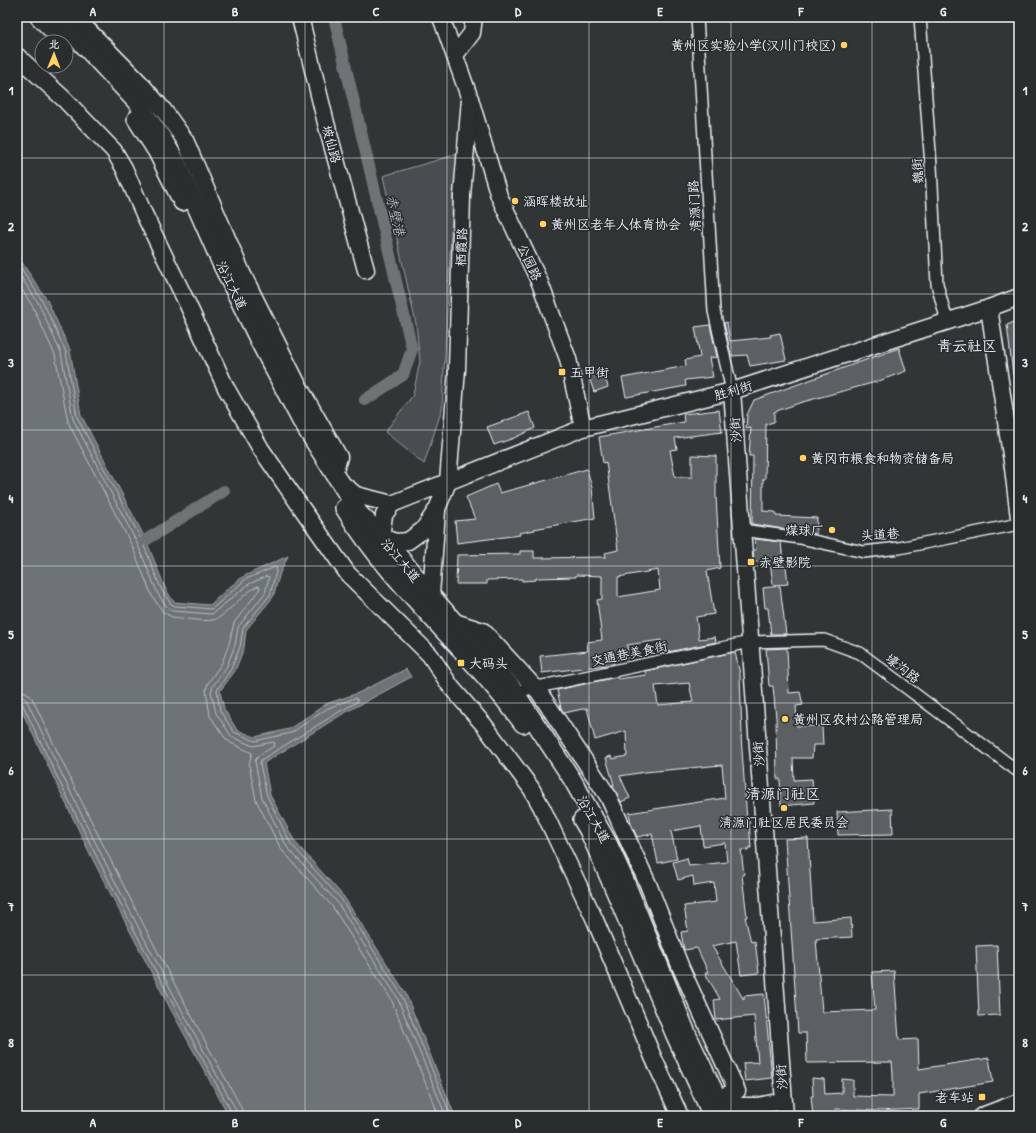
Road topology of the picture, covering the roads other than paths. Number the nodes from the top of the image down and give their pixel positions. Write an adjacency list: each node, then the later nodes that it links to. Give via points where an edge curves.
1 (39, 17): 9 (main road, 沿江大道)
2 (54, 17): 21 (main road, 沿江大道, via 138,104 163,139 176,161 260,343 301,421)
3 (75, 17): 21 (street, via 140,83 184,140 242,274 297,383 339,457)
4 (300, 17): 14 (street, 坡仙路)
5 (441, 17): 11 (street, 栖霞路)
6 (474, 17): 11 (street, via 472,33)
7 (697, 17): 18 (street, 清源门路, via 714,311)
8 (920, 17): 17 (street, 魏街, via 937,284)
9 (56, 34)
10 (74, 53): 27 (main road, 沿江大道, via 135,118 157,152 236,319 274,391)
11 (455, 55): 13 (street, 栖霞路)
12 (17, 56): 39 (street, via 64,99 114,151 226,388 261,450 303,510 348,574 430,655 451,687 484,725 531,788 595,920)
13 (470, 99): 19 (street, 公园路, via 499,196 540,283 568,359); 22 (street, 栖霞路, via 462,196 457,369)
14 (366, 270)
15 (1019, 297): 16 (street, 胜利街)
16 (990, 308): 17 (street, 胜利街); 20 (street)
17 (947, 322): 18 (street, 胜利街)
18 (732, 391): 19 (street, 胜利街); 28 (street, 沙街)
19 (583, 428): 22 (street, 胜利街)
20 (1016, 468): 25 (street)
21 (337, 478): 23 (street, via 356,495); 29 (main road, 沿江大道, via 358,513)
22 (448, 482): 23 (street, 胜利街); 24 (street, 栖霞路)
23 (392, 504): 29 (street, via 384,515)
24 (437, 509): 29 (street, via 423,530 408,541 396,542); 30 (street)
25 (1019, 518)
26 (1019, 524): 28 (street, 头道巷, via 899,548 864,552 800,538)
27 (358, 530): 29 (street); 40 (main road, 沿江大道, via 389,570 506,700 549,761 588,830)
28 (742, 530): 32 (street, 沙街)
29 (384, 538): 30 (main road, 沿江大道)
30 (431, 595): 31 (main road, 沿江大道)
31 (455, 622): 33 (street, via 482,631); 34 (main road, 沿江大道)
32 (750, 642): 33 (street, 交通巷美食街); 35 (street, 壕沟路, via 824,640 860,653); 38 (street, 沙街)
33 (534, 687): 34 (street, 交通巷美食街); 36 (street, via 608,796 648,884 681,968 737,1091)
34 (514, 692): 36 (main road, 沿江大道, via 572,779 608,843 688,1036)
35 (1019, 772)
36 (718, 1098): 38 (street, via 733,1106); 41 (main road, 沿江大道)
37 (1019, 1102): 42 (street)
38 (784, 1109)
39 (680, 1116)
40 (712, 1116)
41 (726, 1116)
42 (982, 1116)

